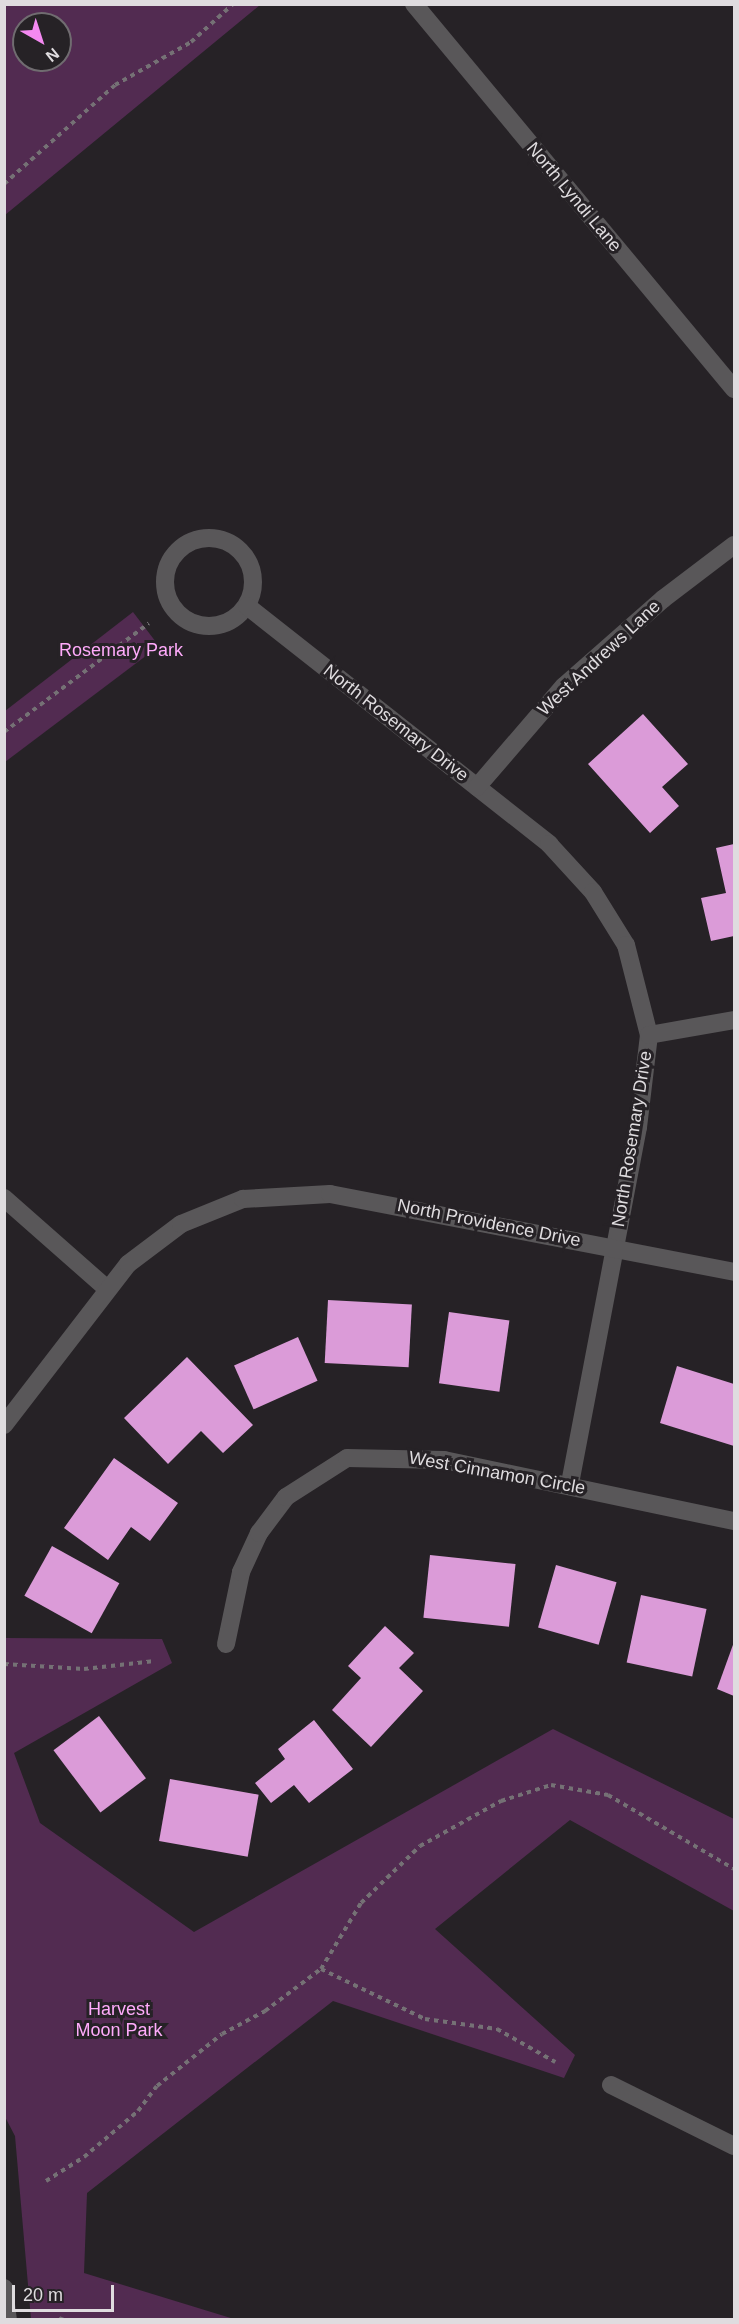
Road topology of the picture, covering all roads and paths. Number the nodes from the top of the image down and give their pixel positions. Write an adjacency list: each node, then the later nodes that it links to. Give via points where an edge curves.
1 (233, 4): 3 (path, via 191,42 115,85)
2 (414, 4): 4 (street, North Lyndi Lane)
3 (4, 184)
4 (735, 389)
5 (735, 545): 9 (street, West Andrews Lane, via 663,598 564,686)
6 (247, 606): 6 (street, via 253,577 249,563 229,542 216,538 187,543 167,565 165,594 182,618 210,627 224,624); 9 (street, North Rosemary Drive)
7 (149, 623): 8 (path)
8 (4, 732)
9 (477, 787): 11 (street, North Rosemary Drive, via 549,844 593,892 626,945)
10 (735, 1020): 11 (street)
11 (649, 1035): 13 (street, North Rosemary Drive)
12 (4, 1198): 15 (street)
13 (615, 1248): 14 (street, North Providence Drive); 15 (street, North Providence Drive, via 330,1194 243,1199 181,1224); 17 (street, North Rosemary Drive)
14 (735, 1272)
15 (105, 1287): 16 (street, North Providence Drive)
16 (4, 1425)
17 (570, 1485): 18 (street, West Cinnamon Circle); 19 (street, West Cinnamon Circle, via 444,1460 348,1458 286,1497 259,1533 241,1572)
18 (735, 1521)
19 (226, 1644)
20 (155, 1661): 21 (path, via 84,1669)
21 (4, 1665)
22 (735, 1869): 23 (path, via 608,1795 551,1785 501,1801 420,1846 361,1903)
23 (321, 1969): 24 (path, via 425,2019 497,2030); 27 (path, via 265,2011 222,2034 157,2086 138,2110 84,2157)
24 (555, 2062)
25 (611, 2085): 26 (street)
26 (735, 2146)
27 (46, 2181)
28 (4, 2288): 29 (street)
29 (9, 2319)

